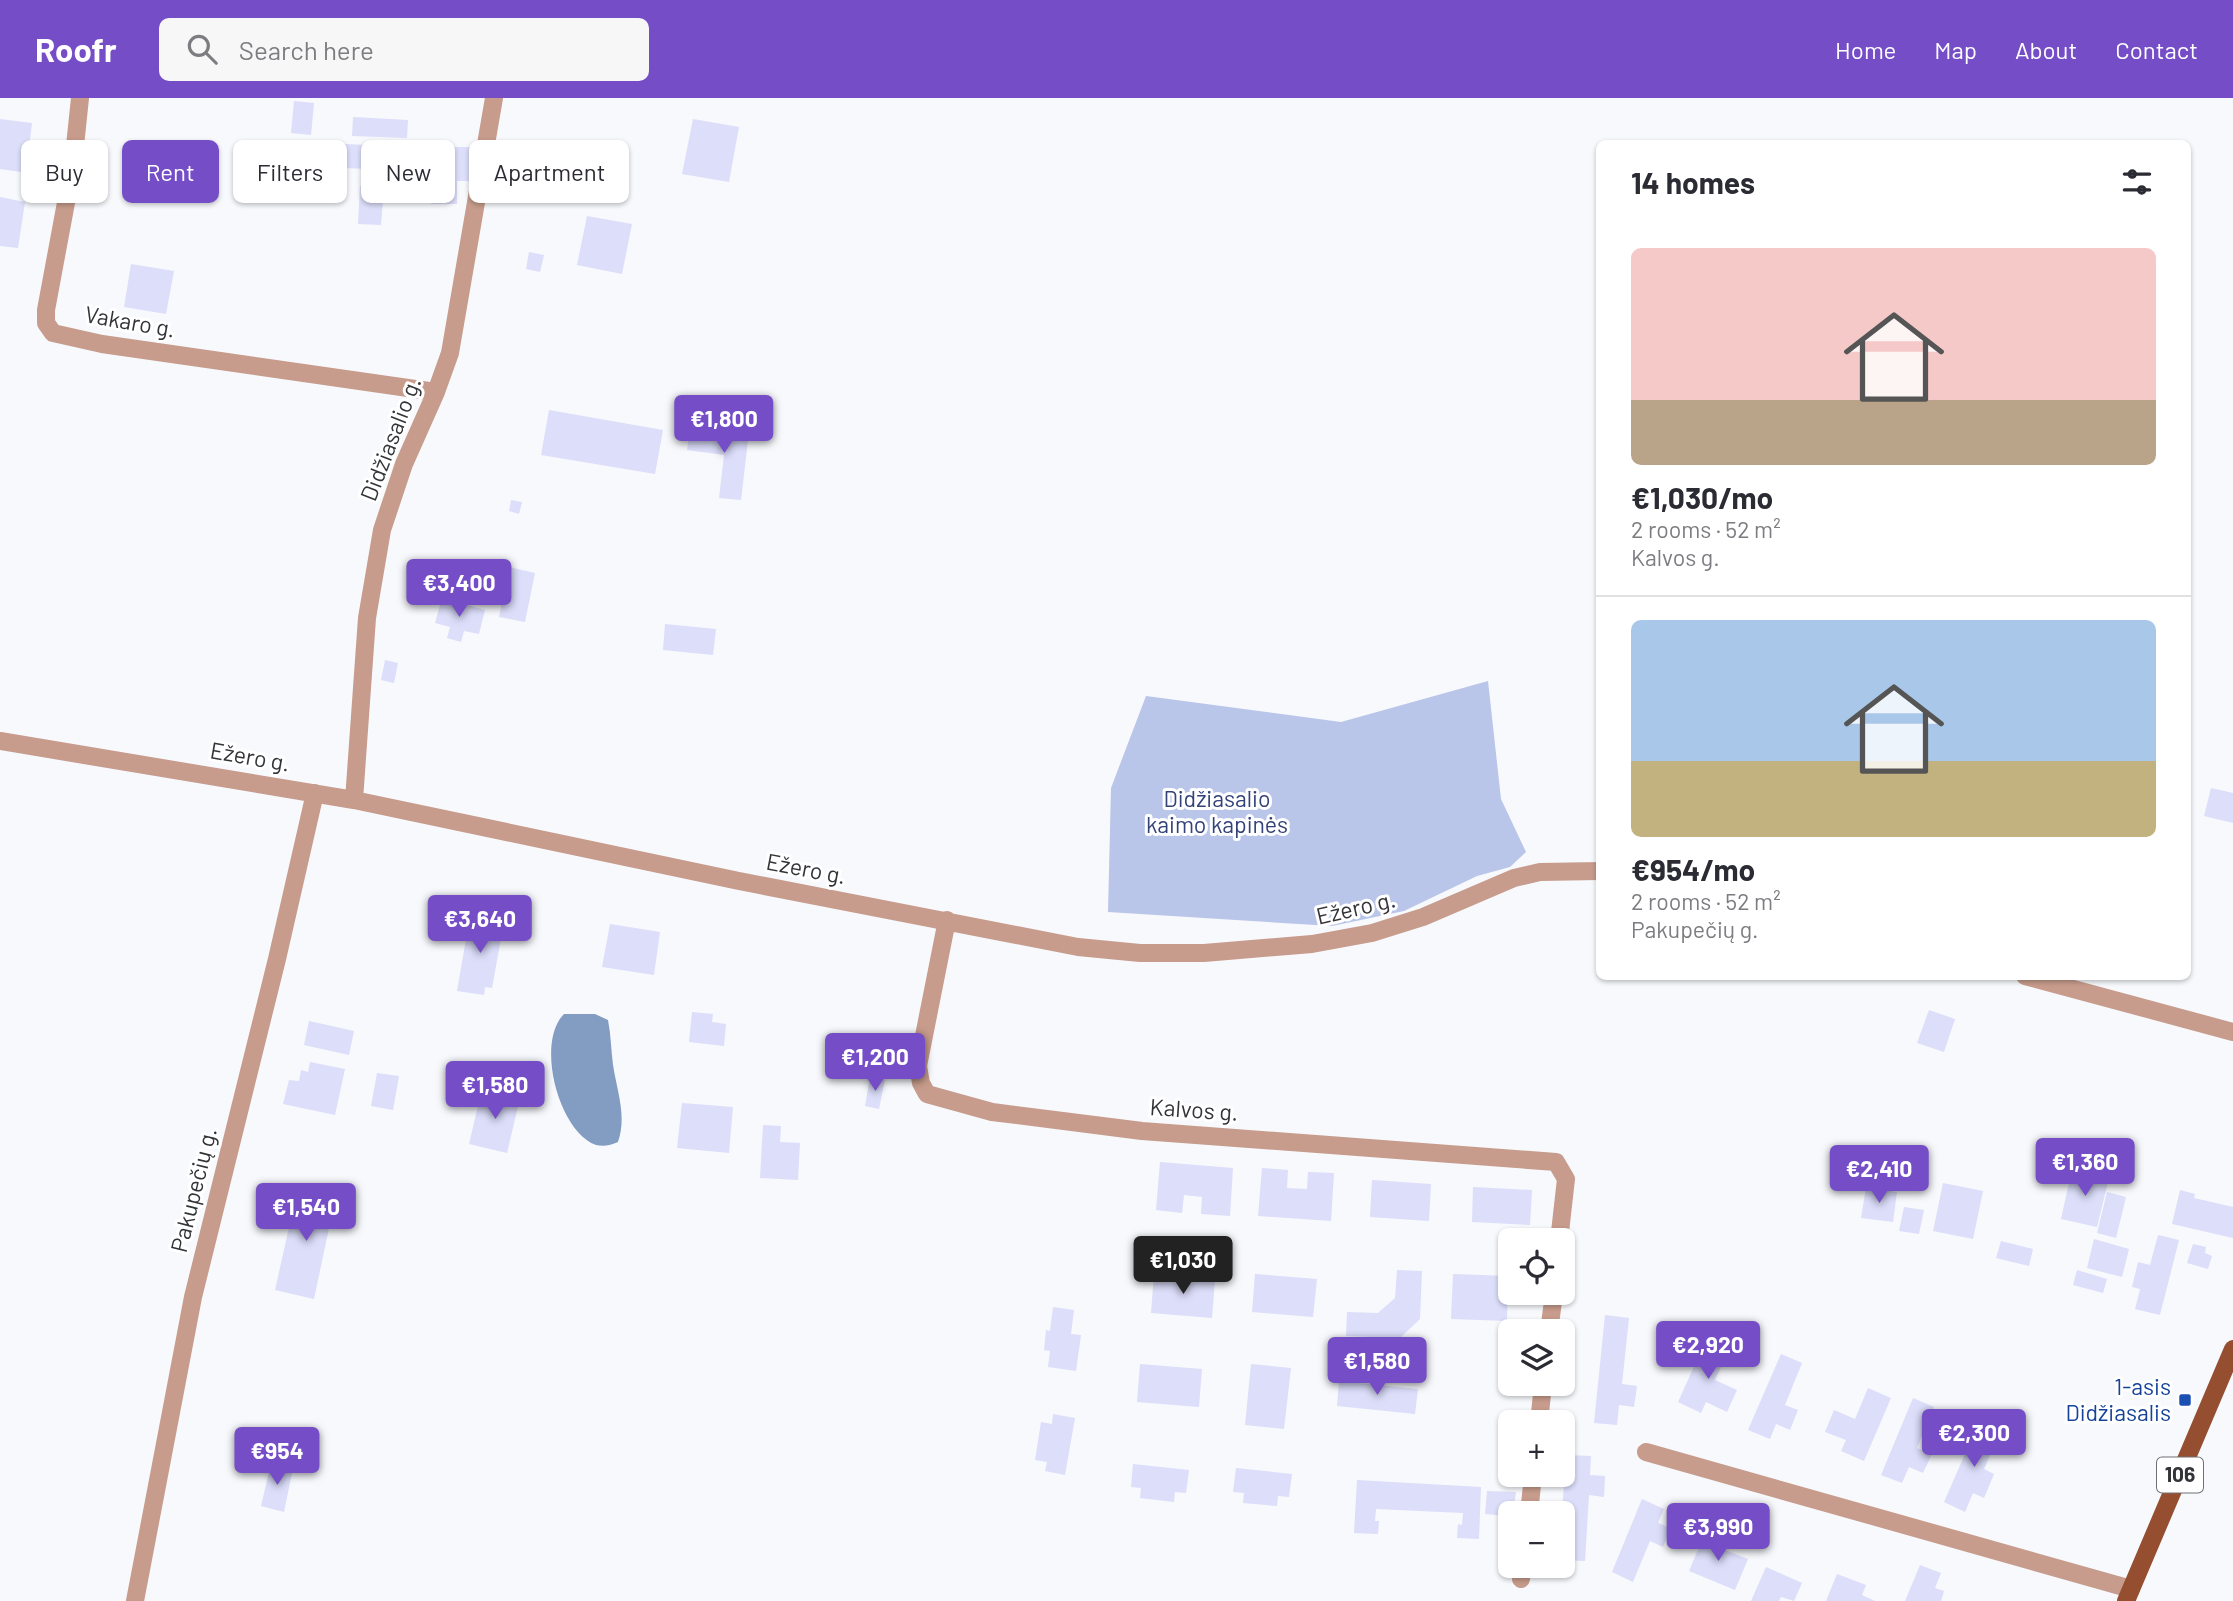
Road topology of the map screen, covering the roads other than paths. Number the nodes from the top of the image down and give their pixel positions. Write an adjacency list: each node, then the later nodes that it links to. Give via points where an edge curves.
1 (80, 98): 3 (street, Vakaro g., via 73,164 46,310 46,323 53,333)
2 (494, 98): 3 (street, Didžiasalio g., via 450,353)
3 (436, 392): 6 (street, Didžiasalio g., via 404,464 382,530 367,618)
4 (0, 741): 5 (street, Ežero g.)
5 (315, 793): 6 (street, Ežero g.); 15 (street, Pakupečių g., via 193,1297)
6 (354, 800): 8 (street, Ežero g.)
7 (1596, 871): 8 (street, Ežero g., via 1540,872 1514,878 1423,917 1372,933 1312,944 1204,953 1078,947)
8 (947, 920): 11 (street, Kalvos g., via 918,1066 927,1094 992,1112 1142,1131 1556,1162 1566,1180)
9 (2040, 980): 10 (street)
10 (2233, 1032)
11 (1560, 1228)
12 (2233, 1349): 14 (main road, 106)
13 (1646, 1452): 14 (street)
14 (2129, 1595)
15 (135, 1601)

